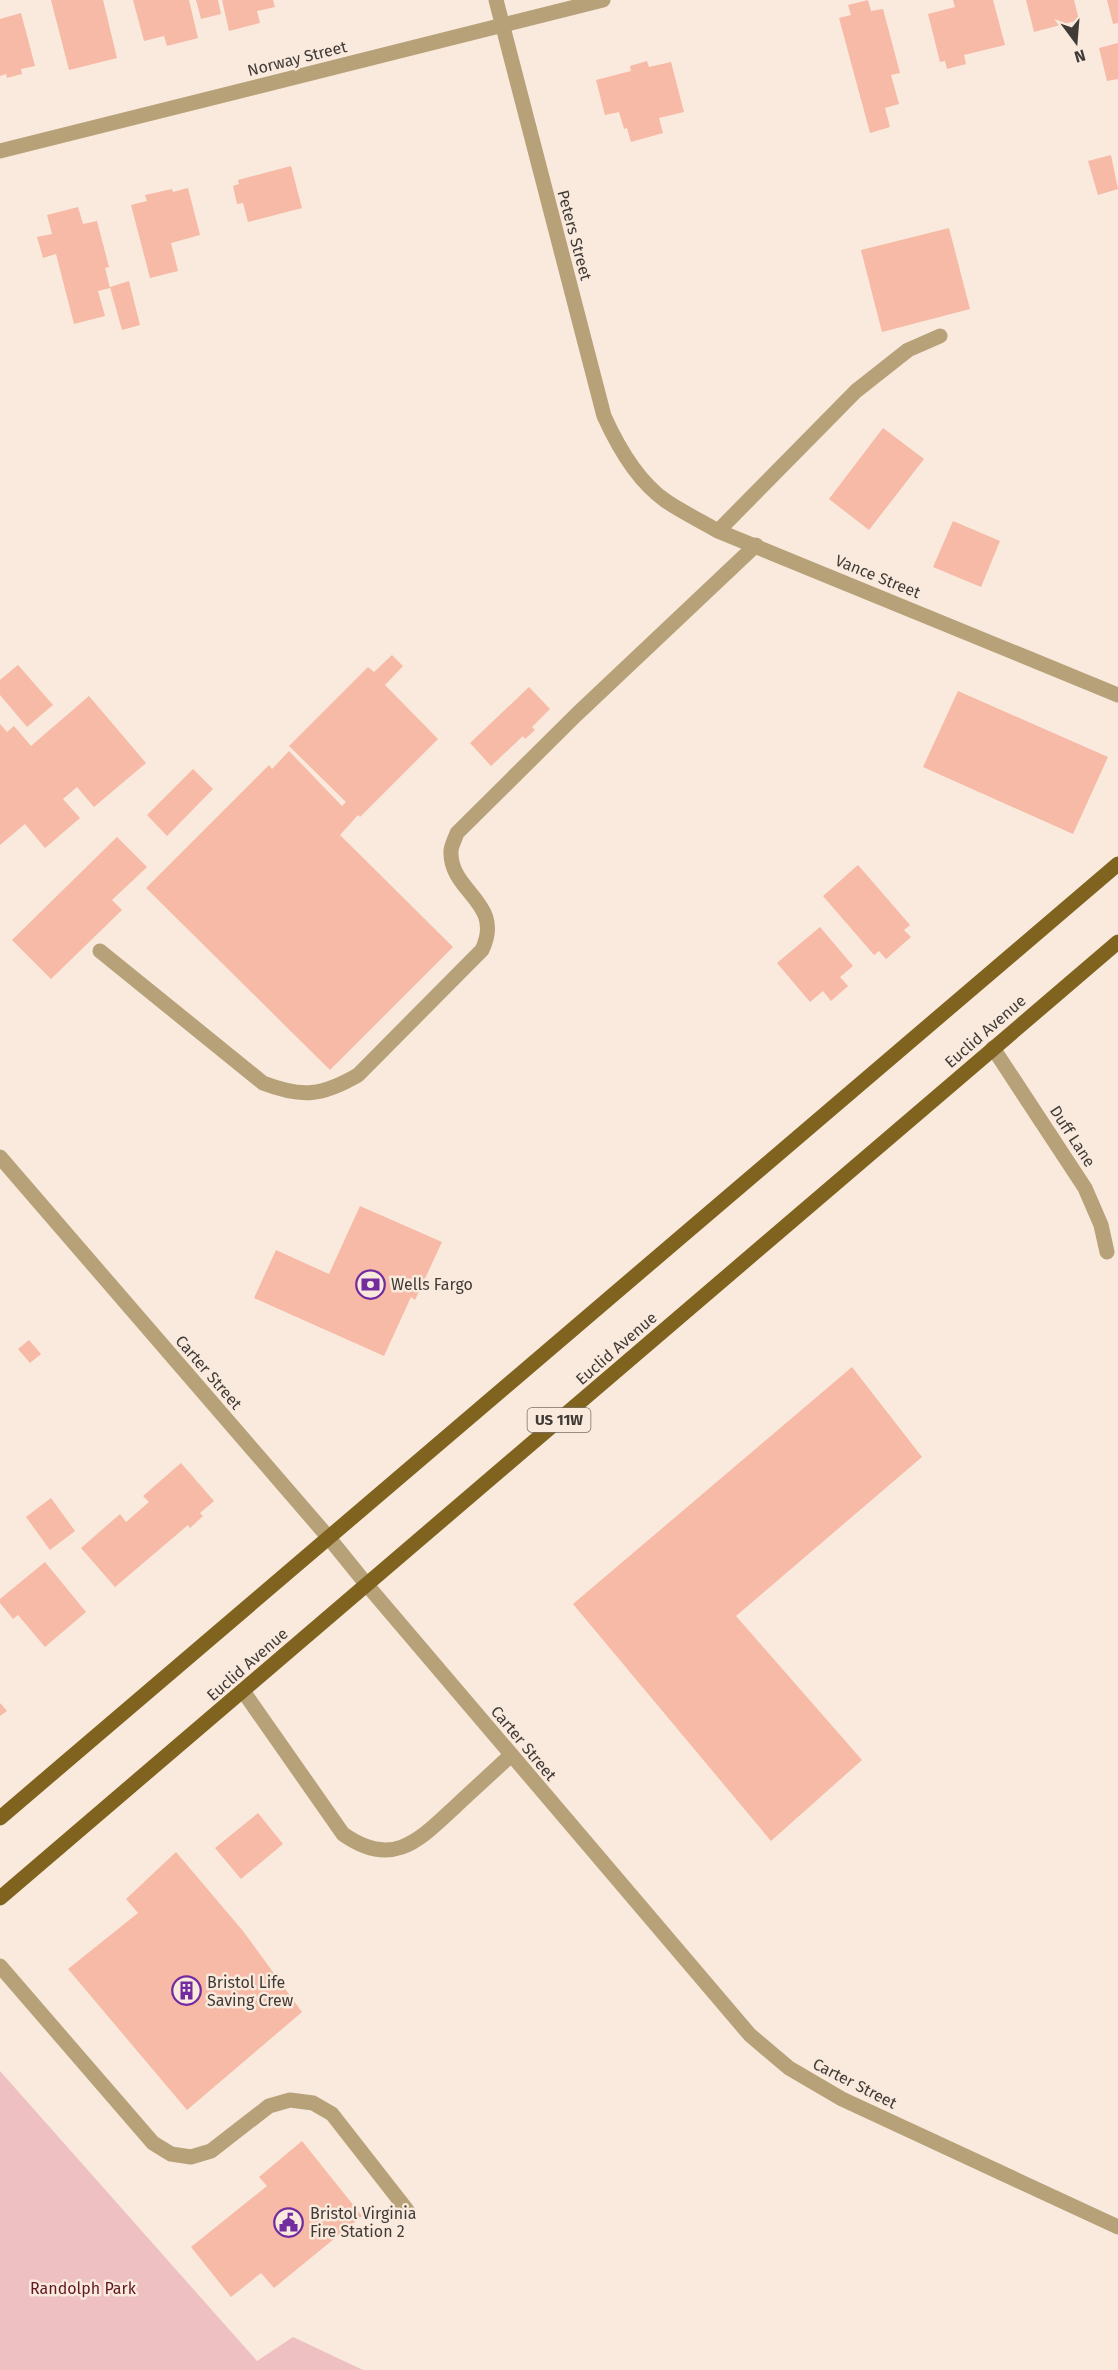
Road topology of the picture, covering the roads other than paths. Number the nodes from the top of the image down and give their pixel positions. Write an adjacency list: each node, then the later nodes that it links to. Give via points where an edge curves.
1 (496, 0): 3 (street, Peters Street)
2 (603, 0): 3 (street, Norway Street)
3 (502, 25): 4 (street, Norway Street); 6 (street, Peters Street, via 604,416)
4 (0, 151)
5 (940, 336): 7 (street, via 908,350 856,391)
6 (636, 471): 7 (street, Vance Street, via 664,500)
7 (718, 531): 8 (street, Vance Street)
8 (756, 545): 9 (street, Vance Street); 12 (street, via 457,833 450,850 454,869 489,922 489,935 482,950 358,1075 335,1089 309,1094 263,1083)
9 (1118, 695)
10 (1118, 864): 16 (main road)
11 (1118, 942): 13 (main road, Euclid Avenue / US 11W)
12 (100, 951)
13 (993, 1048): 15 (street, Duff Lane, via 1085,1188 1101,1225); 17 (main road, Euclid Avenue / US 11W)
14 (0, 1156): 16 (street, Carter Street)
15 (1107, 1252)
16 (329, 1538): 17 (street, Carter Street); 20 (main road)
17 (367, 1585): 18 (main road, Euclid Avenue / US 11W); 19 (street, Carter Street)
18 (243, 1691): 19 (street, via 343,1834 380,1850 399,1849 420,1839); 21 (main road, Euclid Avenue / US 11W)
19 (511, 1755): 24 (street, Carter Street, via 750,2035 789,2068 842,2099)
20 (0, 1818)
21 (0, 1898)
22 (0, 1966): 23 (street, via 153,2143 171,2154 191,2157 211,2151 269,2106 290,2100 313,2103 332,2114)
23 (406, 2210)
24 (1118, 2227)

